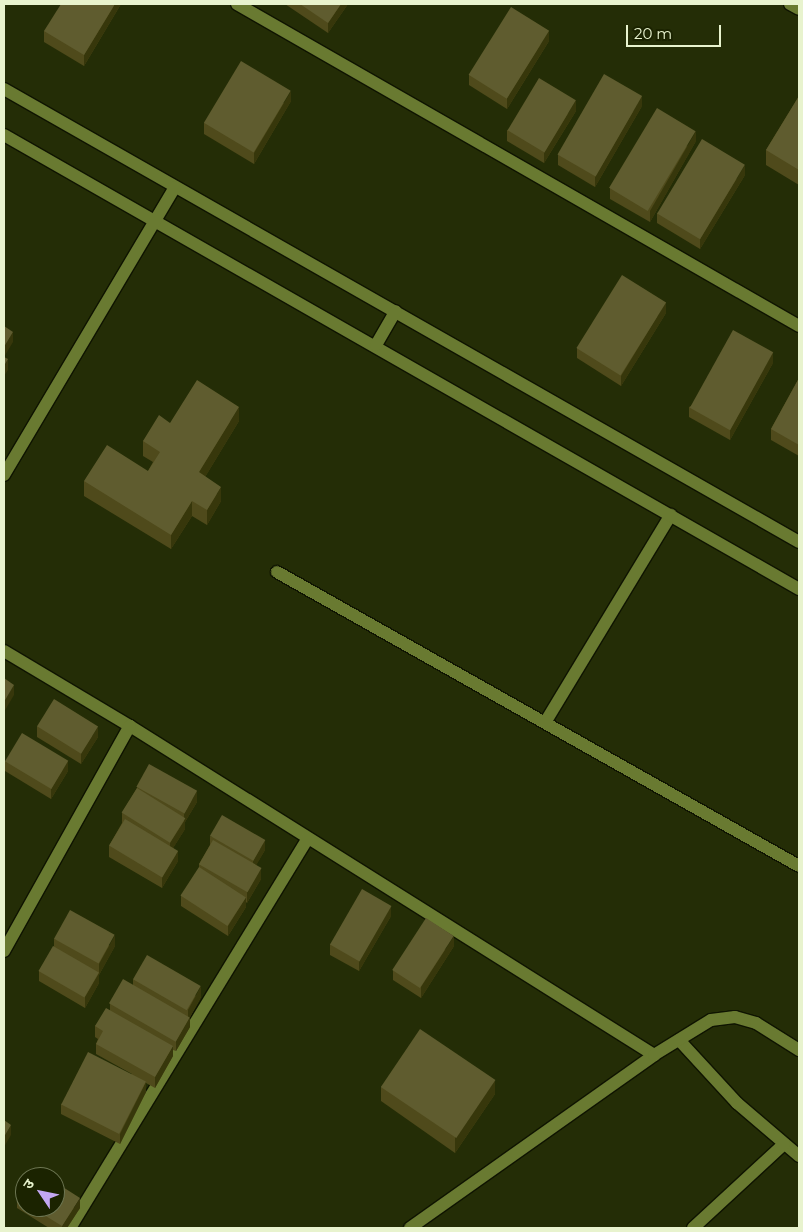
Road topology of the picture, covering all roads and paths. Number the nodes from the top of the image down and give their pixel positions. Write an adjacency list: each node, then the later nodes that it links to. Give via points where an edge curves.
1 (237, 4): 9 (street)
2 (790, 4): 3 (street)
3 (799, 9)
4 (4, 89): 6 (street)
5 (4, 135): 7 (street)
6 (175, 187): 7 (street); 8 (street)
7 (154, 221): 10 (street); 11 (street)
8 (396, 311): 10 (street); 13 (street)
9 (799, 326)
10 (376, 345): 12 (street)
11 (4, 474)
12 (671, 515): 15 (street); 17 (street)
13 (799, 542)
14 (277, 572): 17 (street)
15 (799, 589)
16 (4, 651): 18 (street)
17 (546, 721): 20 (street)
18 (130, 726): 19 (street); 21 (street)
19 (307, 839): 24 (street); 27 (street)
20 (799, 866)
21 (4, 951)
22 (679, 1040): 23 (street, via 711,1020 735,1017 756,1023); 24 (street); 25 (street, via 737,1103)
23 (799, 1050)
24 (654, 1055): 28 (street)
25 (784, 1144): 26 (street); 29 (street)
26 (799, 1156)
27 (70, 1228)
28 (410, 1228)
29 (693, 1228)

